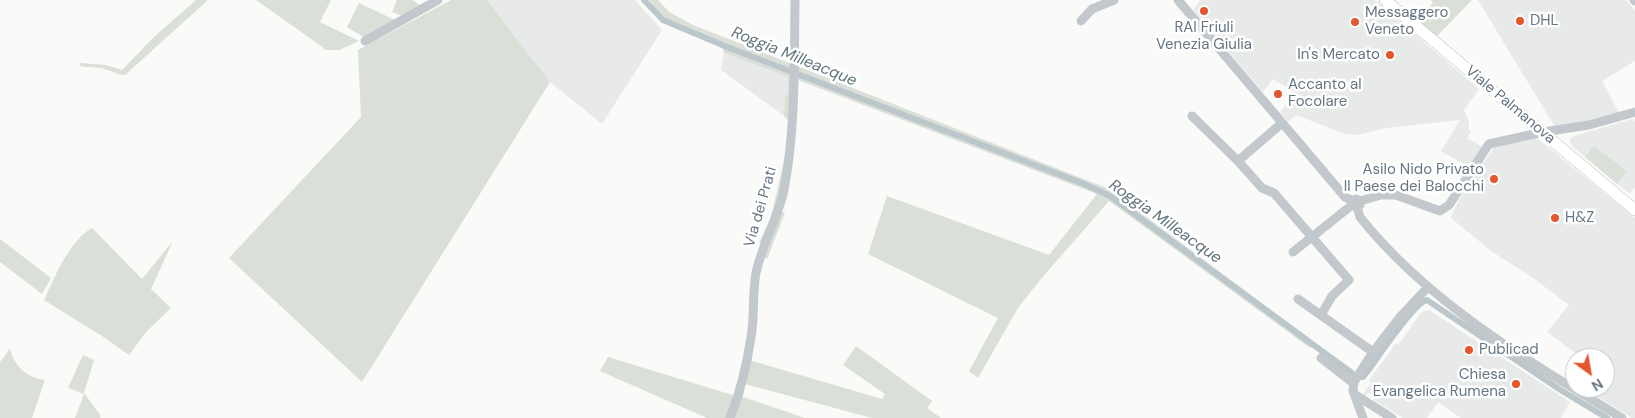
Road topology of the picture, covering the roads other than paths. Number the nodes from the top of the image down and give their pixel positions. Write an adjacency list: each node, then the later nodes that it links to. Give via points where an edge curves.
1 (438, 0): 9 (street)
2 (795, 0): 26 (street, Via dei Prati, via 792,133 783,192 756,273 751,337)
3 (1114, 0): 8 (street, via 1092,9)
4 (1178, 0): 7 (street)
5 (1191, 0): 7 (street)
6 (1385, 0): 13 (main road, Viale Palmanova)
7 (1185, 9): 12 (street)
8 (1081, 21)
9 (365, 41)
10 (1635, 112): 13 (street, via 1589,125)
11 (1192, 116): 14 (street)
12 (1282, 123): 14 (street); 15 (street, via 1345,197)
13 (1543, 132): 15 (street, via 1489,144 1444,210 1389,195); 16 (main road, Viale Palmanova)
14 (1238, 161): 17 (street, via 1262,188 1274,193)
15 (1356, 203): 17 (street); 19 (street, via 1367,226)
16 (1635, 210)
17 (1312, 236): 18 (street); 21 (street, via 1349,280 1332,296)
18 (1293, 252)
19 (1428, 287): 22 (street); 29 (street, via 1477,326)
20 (1298, 299): 21 (street)
21 (1320, 315): 22 (street)
22 (1373, 352): 24 (street)
23 (1322, 358): 24 (street)
24 (1356, 378): 25 (street)
25 (1354, 394): 27 (street); 28 (street)
26 (730, 418)
27 (1363, 418)
28 (1392, 418)
29 (1622, 418)

